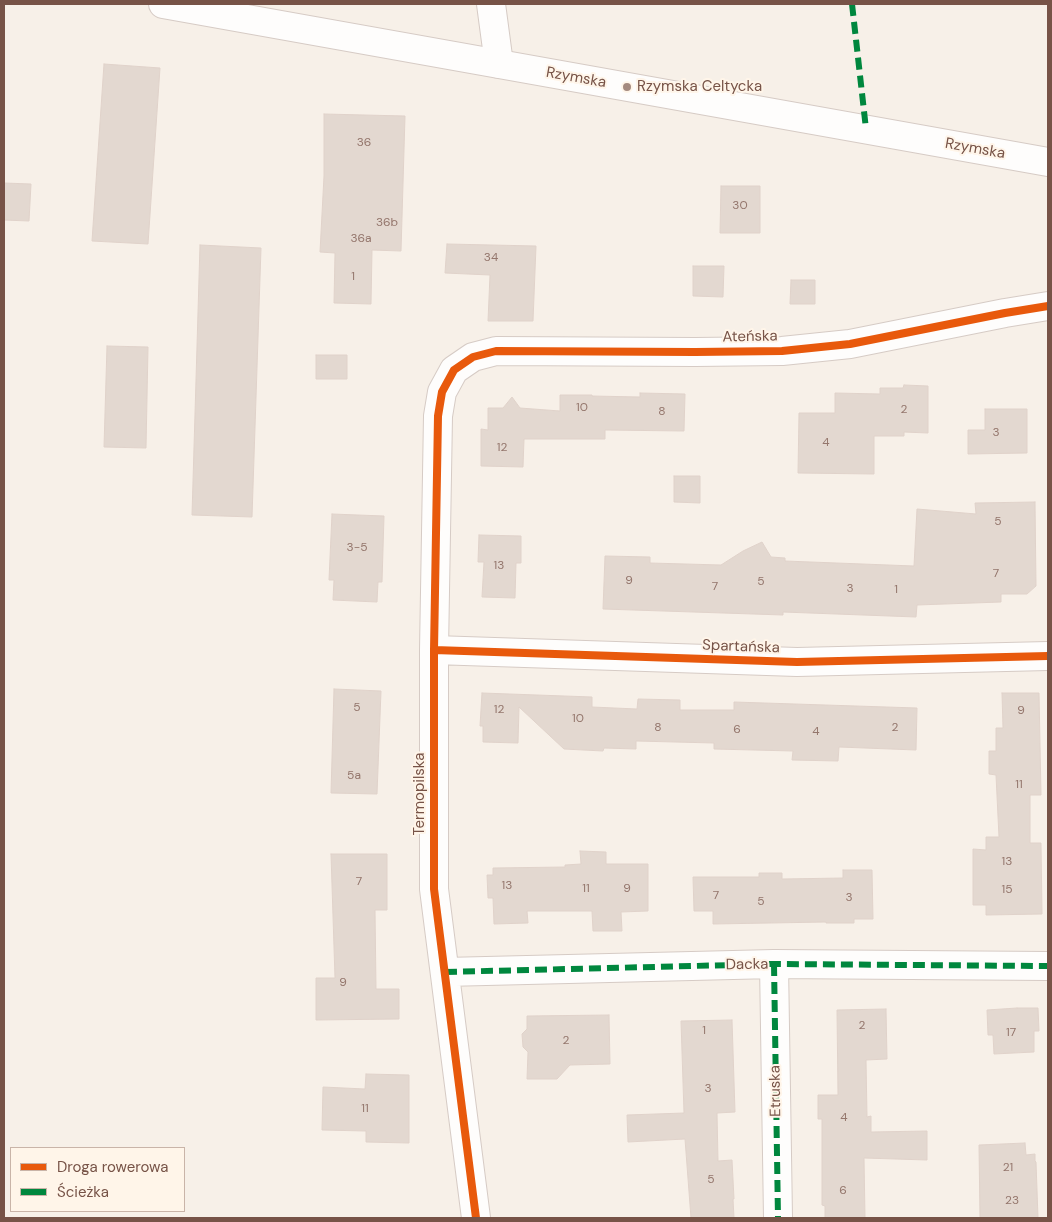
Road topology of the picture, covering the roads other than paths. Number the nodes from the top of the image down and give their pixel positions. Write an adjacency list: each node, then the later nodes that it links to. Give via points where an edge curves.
1 (163, 4): 3 (street, Rzymska)
2 (492, 4): 3 (street)
3 (499, 64): 4 (street, Rzymska)
4 (1048, 162)
5 (1048, 306): 6 (street, Ateńska, via 850,344 782,351 496,351 473,357)
6 (454, 370): 7 (street, Termopilska, via 442,392 438,416)
7 (434, 650): 8 (street, Spartańska, via 797,662); 11 (street, Termopilska, via 434,889)
8 (1048, 656)
9 (774, 964): 10 (street, Dacka); 11 (street, Dacka); 13 (street, Etruska)
10 (1048, 966)
11 (445, 972): 12 (street, Termopilska)
12 (476, 1218)
13 (778, 1218)

